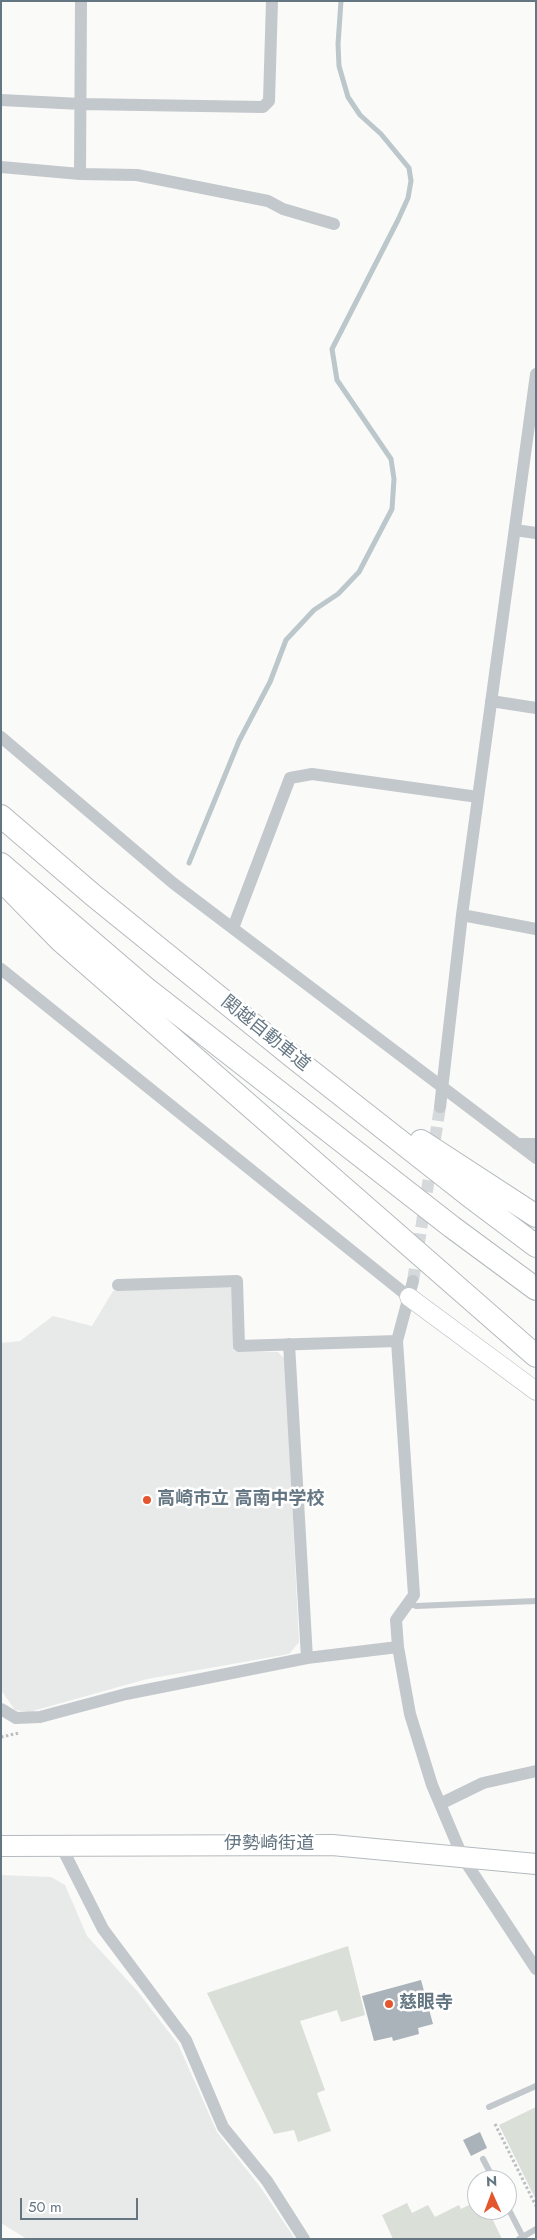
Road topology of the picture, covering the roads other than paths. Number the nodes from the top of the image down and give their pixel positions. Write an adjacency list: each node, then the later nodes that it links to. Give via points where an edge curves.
1 (80, 1): 4 (street)
2 (272, 1): 4 (street, via 270,101 263,107)
3 (1, 100): 4 (street)
4 (81, 104): 6 (street)
5 (1, 167): 6 (street)
6 (80, 174): 7 (street, via 137,175 268,202)
7 (334, 224)
8 (536, 374): 9 (street)
9 (515, 530): 10 (street); 11 (street)
10 (536, 532)
11 (491, 701): 12 (street); 14 (street)
12 (536, 708)
13 (1, 737): 19 (street, via 173,882)
14 (478, 797): 18 (street); 19 (street, via 312,774 290,778)
15 (1, 816): 22 (highway, 関越自動車道)
16 (1, 864): 32 (highway, 関越自動車道, via 156,996 452,1228)
17 (1, 880): 35 (highway, via 61,941)
18 (462, 915): 20 (street); 23 (street)
19 (233, 928): 23 (street)
20 (536, 929)
21 (1, 969): 31 (street)
22 (293, 1057): 28 (highway); 29 (highway, 関越自動車道)
23 (442, 1088): 24 (street); 25 (street)
24 (440, 1106)
25 (517, 1144): 26 (street); 27 (street)
26 (536, 1144)
27 (536, 1158)
28 (536, 1216)
29 (536, 1246)
30 (118, 1285): 34 (street, via 237,1281 240,1346)
31 (411, 1289): 33 (street); 36 (street)
32 (536, 1289)
33 (398, 1341): 34 (street); 38 (street, via 414,1595)
34 (289, 1344): 40 (street)
35 (536, 1356)
36 (536, 1391)
37 (536, 1601): 38 (lane, via 416,1606)
38 (408, 1603): 39 (street, via 396,1620)
39 (398, 1647): 40 (street); 43 (street, via 410,1714)
40 (307, 1658): 41 (street, via 126,1694 40,1717 16,1718)
41 (1, 1709)
42 (536, 1771): 43 (street, via 483,1782)
43 (440, 1804): 46 (street)
44 (1, 1846): 45 (main road, 伊勢崎街道)
45 (61, 1846): 46 (main road, 伊勢崎街道, via 332,1845); 56 (street, via 103,1929 186,2040 223,2127 267,2181)
46 (463, 1858): 47 (main road, 伊勢崎街道); 48 (street)
47 (536, 1864)
48 (536, 1969)
49 (536, 2086): 50 (lane)
50 (490, 2108)
51 (483, 2159): 52 (lane)
52 (489, 2170)
53 (514, 2220): 55 (lane)
54 (536, 2229): 55 (lane)
55 (522, 2238)
56 (304, 2239)

